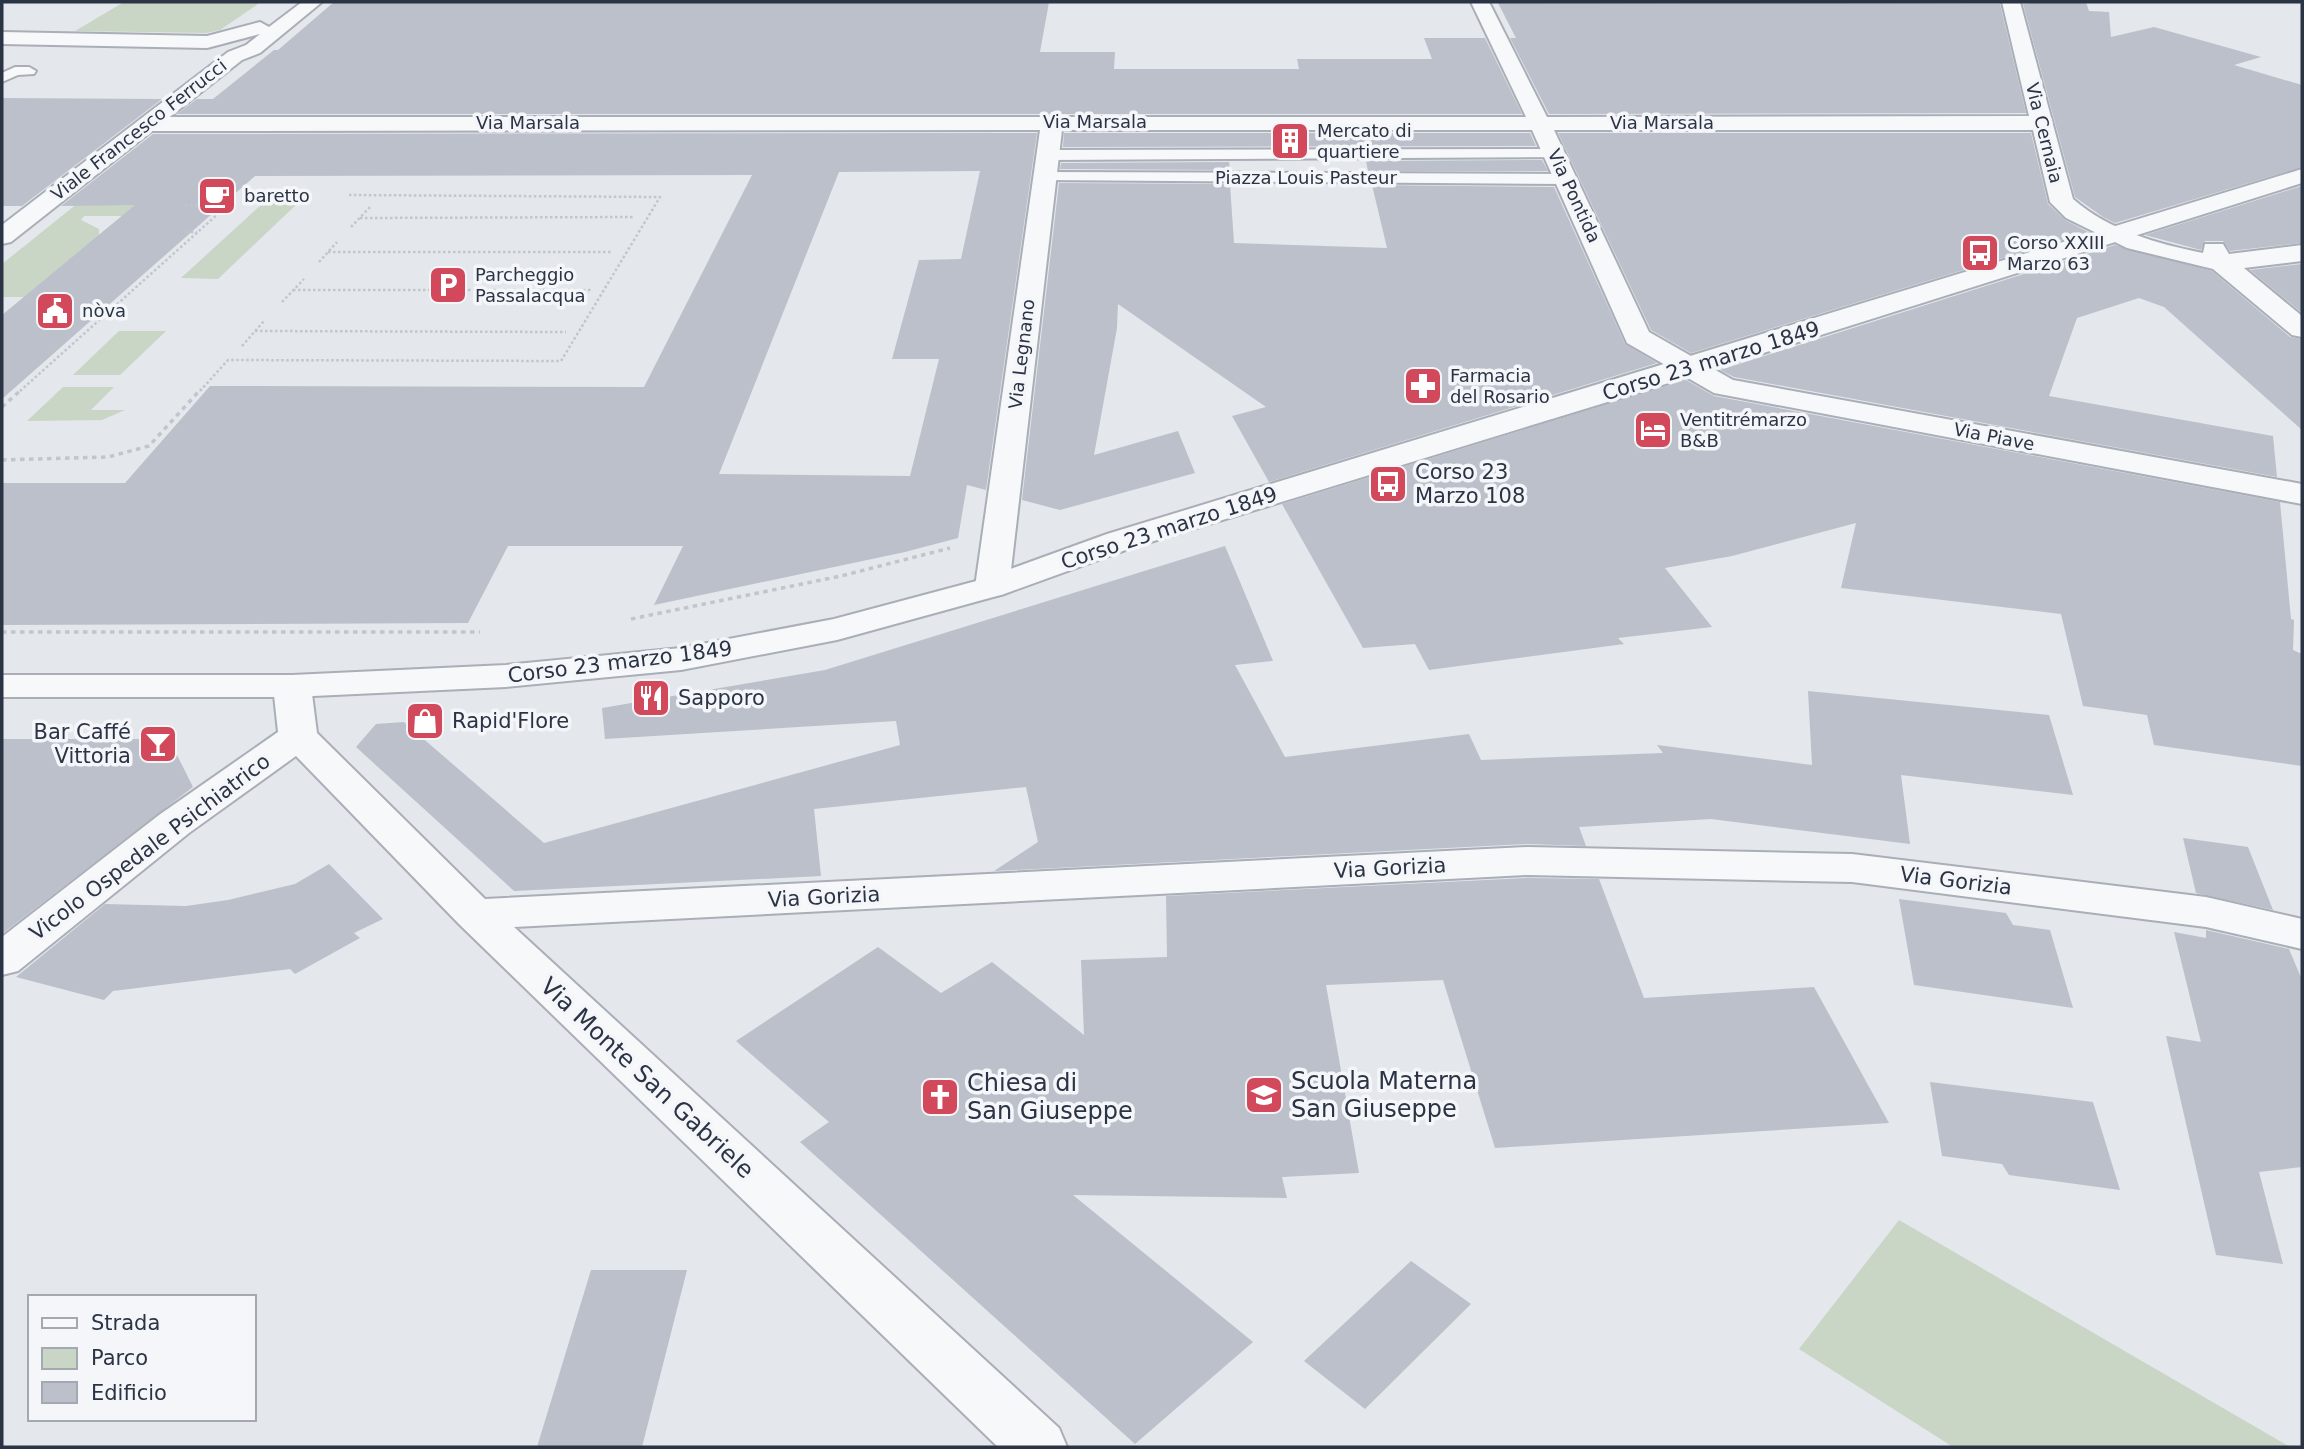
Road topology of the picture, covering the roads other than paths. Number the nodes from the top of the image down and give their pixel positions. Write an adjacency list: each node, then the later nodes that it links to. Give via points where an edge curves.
1 (296, 2): 6 (street, via 250,33)
2 (313, 2): 7 (street, Viale Francesco Ferrucci, via 253,49)
3 (1480, 2): 12 (street, Via Pontida)
4 (2011, 2): 11 (street, Via Cernaia)
5 (4, 42): 6 (street)
6 (207, 42): 7 (street)
7 (235, 56): 13 (street, Viale Francesco Ferrucci)
8 (29, 71): 9 (lane, via 15,71)
9 (2, 78)
10 (1052, 122): 12 (street, Via Marsala); 13 (street, Via Marsala); 15 (street, Via Legnano)
11 (2042, 122): 12 (street, Via Marsala); 19 (street, Via Cernaia, via 2062,202 2091,224)
12 (1540, 123): 14 (street, Via Pontida)
13 (148, 124): 20 (street, Viale Francesco Ferrucci)
14 (1555, 154): 15 (lane, Piazza Louis Pasteur); 17 (street, Via Pontida)
15 (1046, 166): 17 (lane, Piazza Louis Pasteur); 26 (street, Via Legnano)
16 (2302, 176): 18 (street, Corso 23 marzo 1849)
17 (1567, 178): 24 (street, Via Pontida, via 1637,337)
18 (2149, 224): 19 (street, Corso 23 marzo 1849); 22 (street, via 2213,249)
19 (2116, 234): 22 (street, Via Cernaia, via 2152,249); 24 (street, Corso 23 marzo 1849)
20 (2, 237)
21 (2302, 253): 22 (street)
22 (2220, 262): 23 (street)
23 (2302, 329)
24 (1689, 368): 25 (street, Via Piave, via 1724,387); 26 (street, Corso 23 marzo 1849, via 1119,541)
25 (2302, 494)
26 (992, 587): 28 (street, Corso 23 marzo 1849, via 837,629 681,659 506,676)
27 (2, 686): 28 (street, Corso 23 marzo 1849)
28 (292, 687): 29 (street)
29 (298, 736): 30 (street, Via Monte San Gabriele); 32 (street, Vicolo Ospedale Psichiatrico, via 174,824)
30 (474, 914): 31 (street, Via Gorizia, via 1528,862 1852,869 2206,912); 33 (street, Via Monte San Gabriele)
31 (2302, 934)
32 (2, 960)
33 (1038, 1447)

